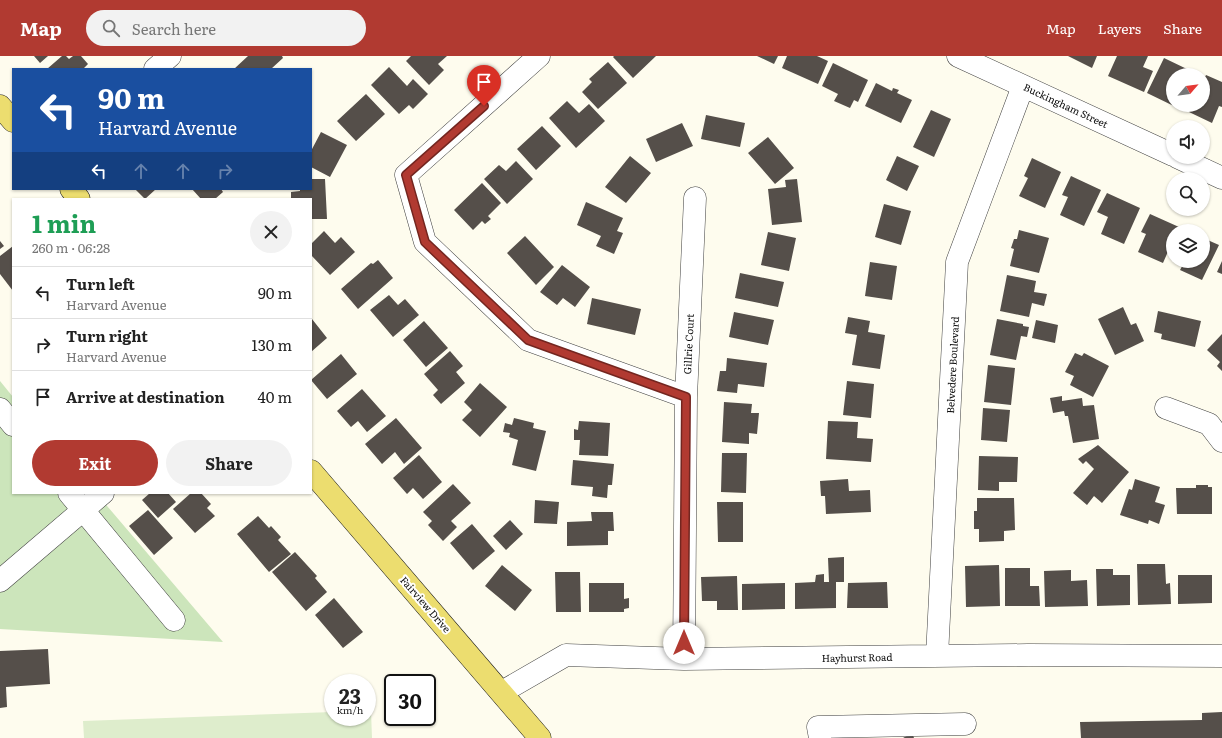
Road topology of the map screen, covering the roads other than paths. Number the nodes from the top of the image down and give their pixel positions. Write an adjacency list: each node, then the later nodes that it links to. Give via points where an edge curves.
1 (170, 56): 4 (street)
2 (539, 56): 14 (street, via 406,175 425,242 528,340)
3 (958, 56): 5 (street, Buckingham Street)
4 (156, 68)
5 (1023, 86): 8 (street, Buckingham Street); 25 (street, Belvedere Boulevard, via 957,262)
6 (0, 106): 7 (main road)
7 (12, 120)
8 (1166, 152)
9 (1191, 164): 10 (street)
10 (1222, 178)
11 (72, 190): 12 (main road)
12 (78, 198)
13 (695, 198): 14 (street, Gillrie Court)
14 (686, 397): 27 (street, Gillrie Court)
15 (1166, 408): 18 (street, via 1209,424)
16 (0, 409): 17 (street)
17 (12, 424)
18 (1222, 441)
19 (312, 472): 28 (main road, Fairview Drive)
20 (70, 494): 22 (street)
21 (102, 494): 22 (street)
22 (83, 510): 23 (street); 24 (street)
23 (0, 581)
24 (174, 620)
25 (937, 656): 26 (street, Hayhurst Road); 27 (street, Hayhurst Road)
26 (1222, 656)
27 (684, 659): 28 (street, Hayhurst Road, via 566,655)
28 (502, 692): 30 (main road, Fairview Drive)
29 (965, 724): 31 (street, via 818,728)
30 (540, 738)
31 (820, 738)

